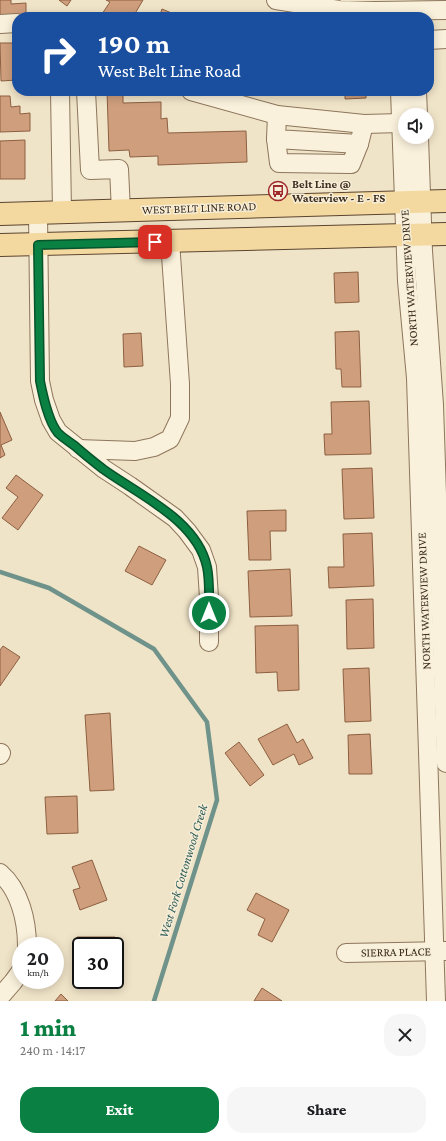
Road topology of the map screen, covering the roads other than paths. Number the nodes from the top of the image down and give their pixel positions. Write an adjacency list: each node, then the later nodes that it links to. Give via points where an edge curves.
1 (276, 0): 2 (street, via 339,10)
2 (406, 9): 3 (street)
3 (446, 10)
4 (12, 23): 5 (street)
5 (0, 24)
6 (446, 39): 7 (street)
7 (434, 40)
8 (60, 96): 23 (street)
9 (86, 96): 22 (street)
10 (209, 96): 15 (street)
11 (400, 96): 13 (street)
12 (417, 96): 14 (street)
13 (401, 108)
14 (418, 108)
15 (277, 115): 17 (street); 18 (street)
16 (398, 123): 17 (street)
17 (364, 124): 19 (street)
18 (276, 139): 19 (street); 19 (street, via 279,163 351,164)
19 (359, 144)
20 (404, 144): 25 (street)
21 (418, 144): 25 (street)
22 (90, 170): 23 (street); 26 (street, via 119,169)
23 (61, 180): 27 (street)
24 (446, 201): 25 (main road, WEST BELT LINE ROAD)
25 (412, 202): 26 (main road, WEST BELT LINE ROAD); 31 (street, NORTH WATERVIEW DRIVE)
26 (121, 211): 27 (main road, WEST BELT LINE ROAD)
27 (62, 212): 28 (main road, WEST BELT LINE ROAD)
28 (38, 213): 29 (main road, WEST BELT LINE ROAD); 34 (street)
29 (0, 214)
30 (446, 234): 31 (main road)
31 (414, 235): 32 (main road); 37 (street, NORTH WATERVIEW DRIVE, via 434,405); 40 (street, NORTH WATERVIEW DRIVE, via 407,281 416,378)
32 (170, 241): 34 (main road); 35 (street, via 180,418 170,439 154,447 135,451)
33 (0, 245): 34 (main road)
34 (38, 245): 35 (street, via 40,381 51,420 58,432)
35 (78, 449): 36 (street, via 104,470 175,518 201,550 207,568)
36 (209, 642)
37 (446, 763)
38 (0, 873): 39 (street, via 20,902)
39 (27, 937)
40 (440, 951): 41 (street, SIERRA PLACE); 44 (street, NORTH WATERVIEW DRIVE)
41 (346, 954)
42 (12, 983): 43 (street)
43 (0, 997)
44 (436, 1001)

